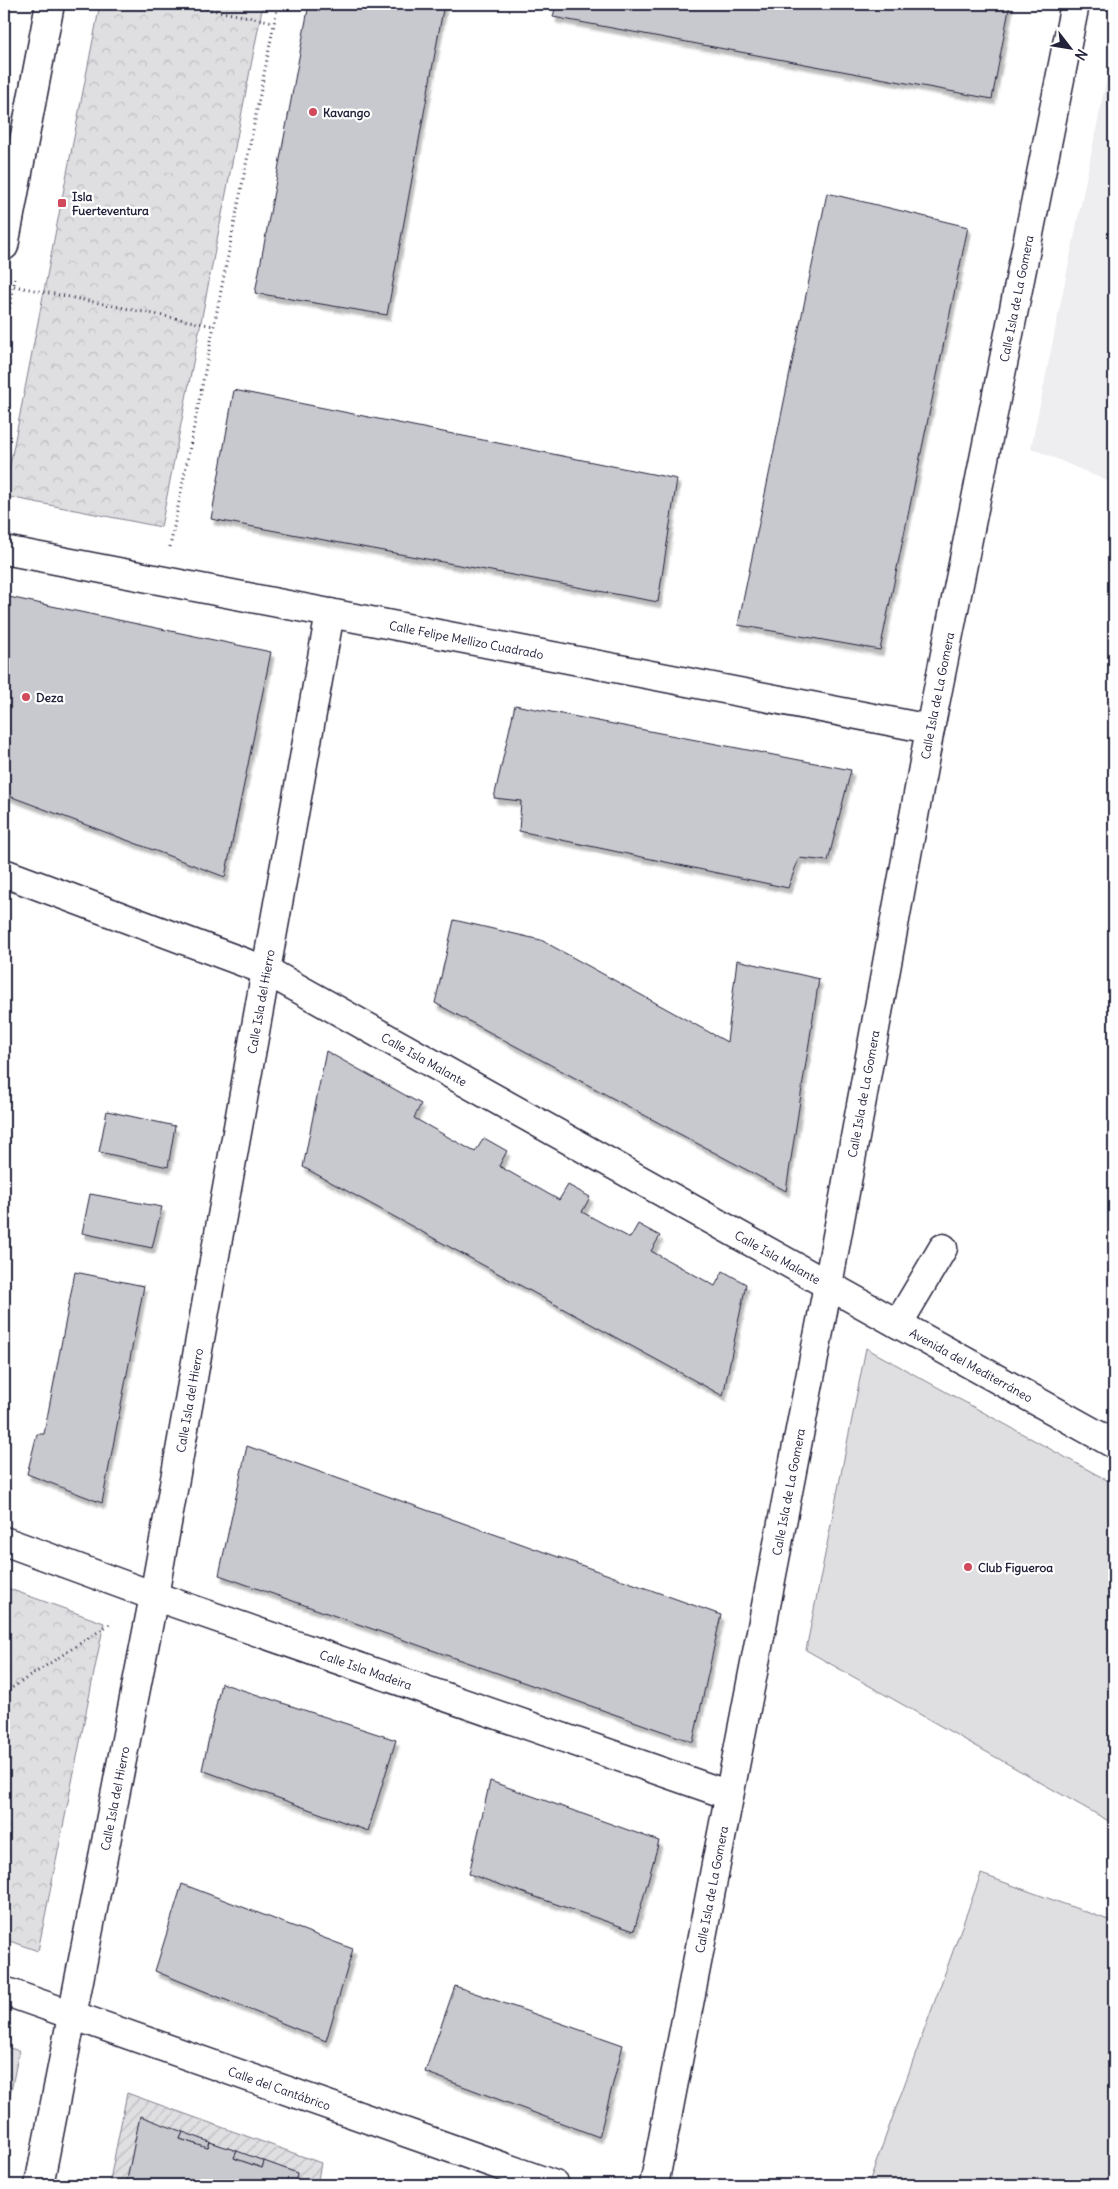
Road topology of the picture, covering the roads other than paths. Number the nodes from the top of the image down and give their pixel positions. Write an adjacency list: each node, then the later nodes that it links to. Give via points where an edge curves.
1 (50, 4): 3 (street)
2 (1075, 4): 6 (street, Calle Isla de La Gomera)
3 (4, 246)
4 (4, 550): 5 (street, Calle Felipe Mellizo Cuadrado)
5 (330, 613): 6 (street, Calle Felipe Mellizo Cuadrado); 8 (street, Calle Isla del Hierro)
6 (930, 729): 10 (street, Calle Isla de La Gomera)
7 (4, 872): 8 (street, Calle Isla Malante)
8 (267, 971): 10 (street, Calle Isla Malante); 14 (street, Calle Isla del Hierro)
9 (943, 1248): 11 (street)
10 (828, 1285): 11 (street, Avenida del Mediterráneo); 15 (street, Calle Isla de La Gomera)
11 (898, 1324): 12 (street, Avenida del Mediterráneo)
12 (1114, 1444)
13 (4, 1541): 14 (street, Calle Isla Madeira)
14 (154, 1596): 15 (street, Calle Isla Madeira); 17 (street, Calle Isla del Hierro)
15 (729, 1795): 20 (street, Calle Isla de La Gomera)
16 (4, 1991): 17 (street, Calle del Cantábrico)
17 (72, 2016): 18 (street, Calle Isla del Hierro); 19 (street, Calle del Cantábrico)
18 (39, 2185)
19 (555, 2185)
20 (654, 2185)

